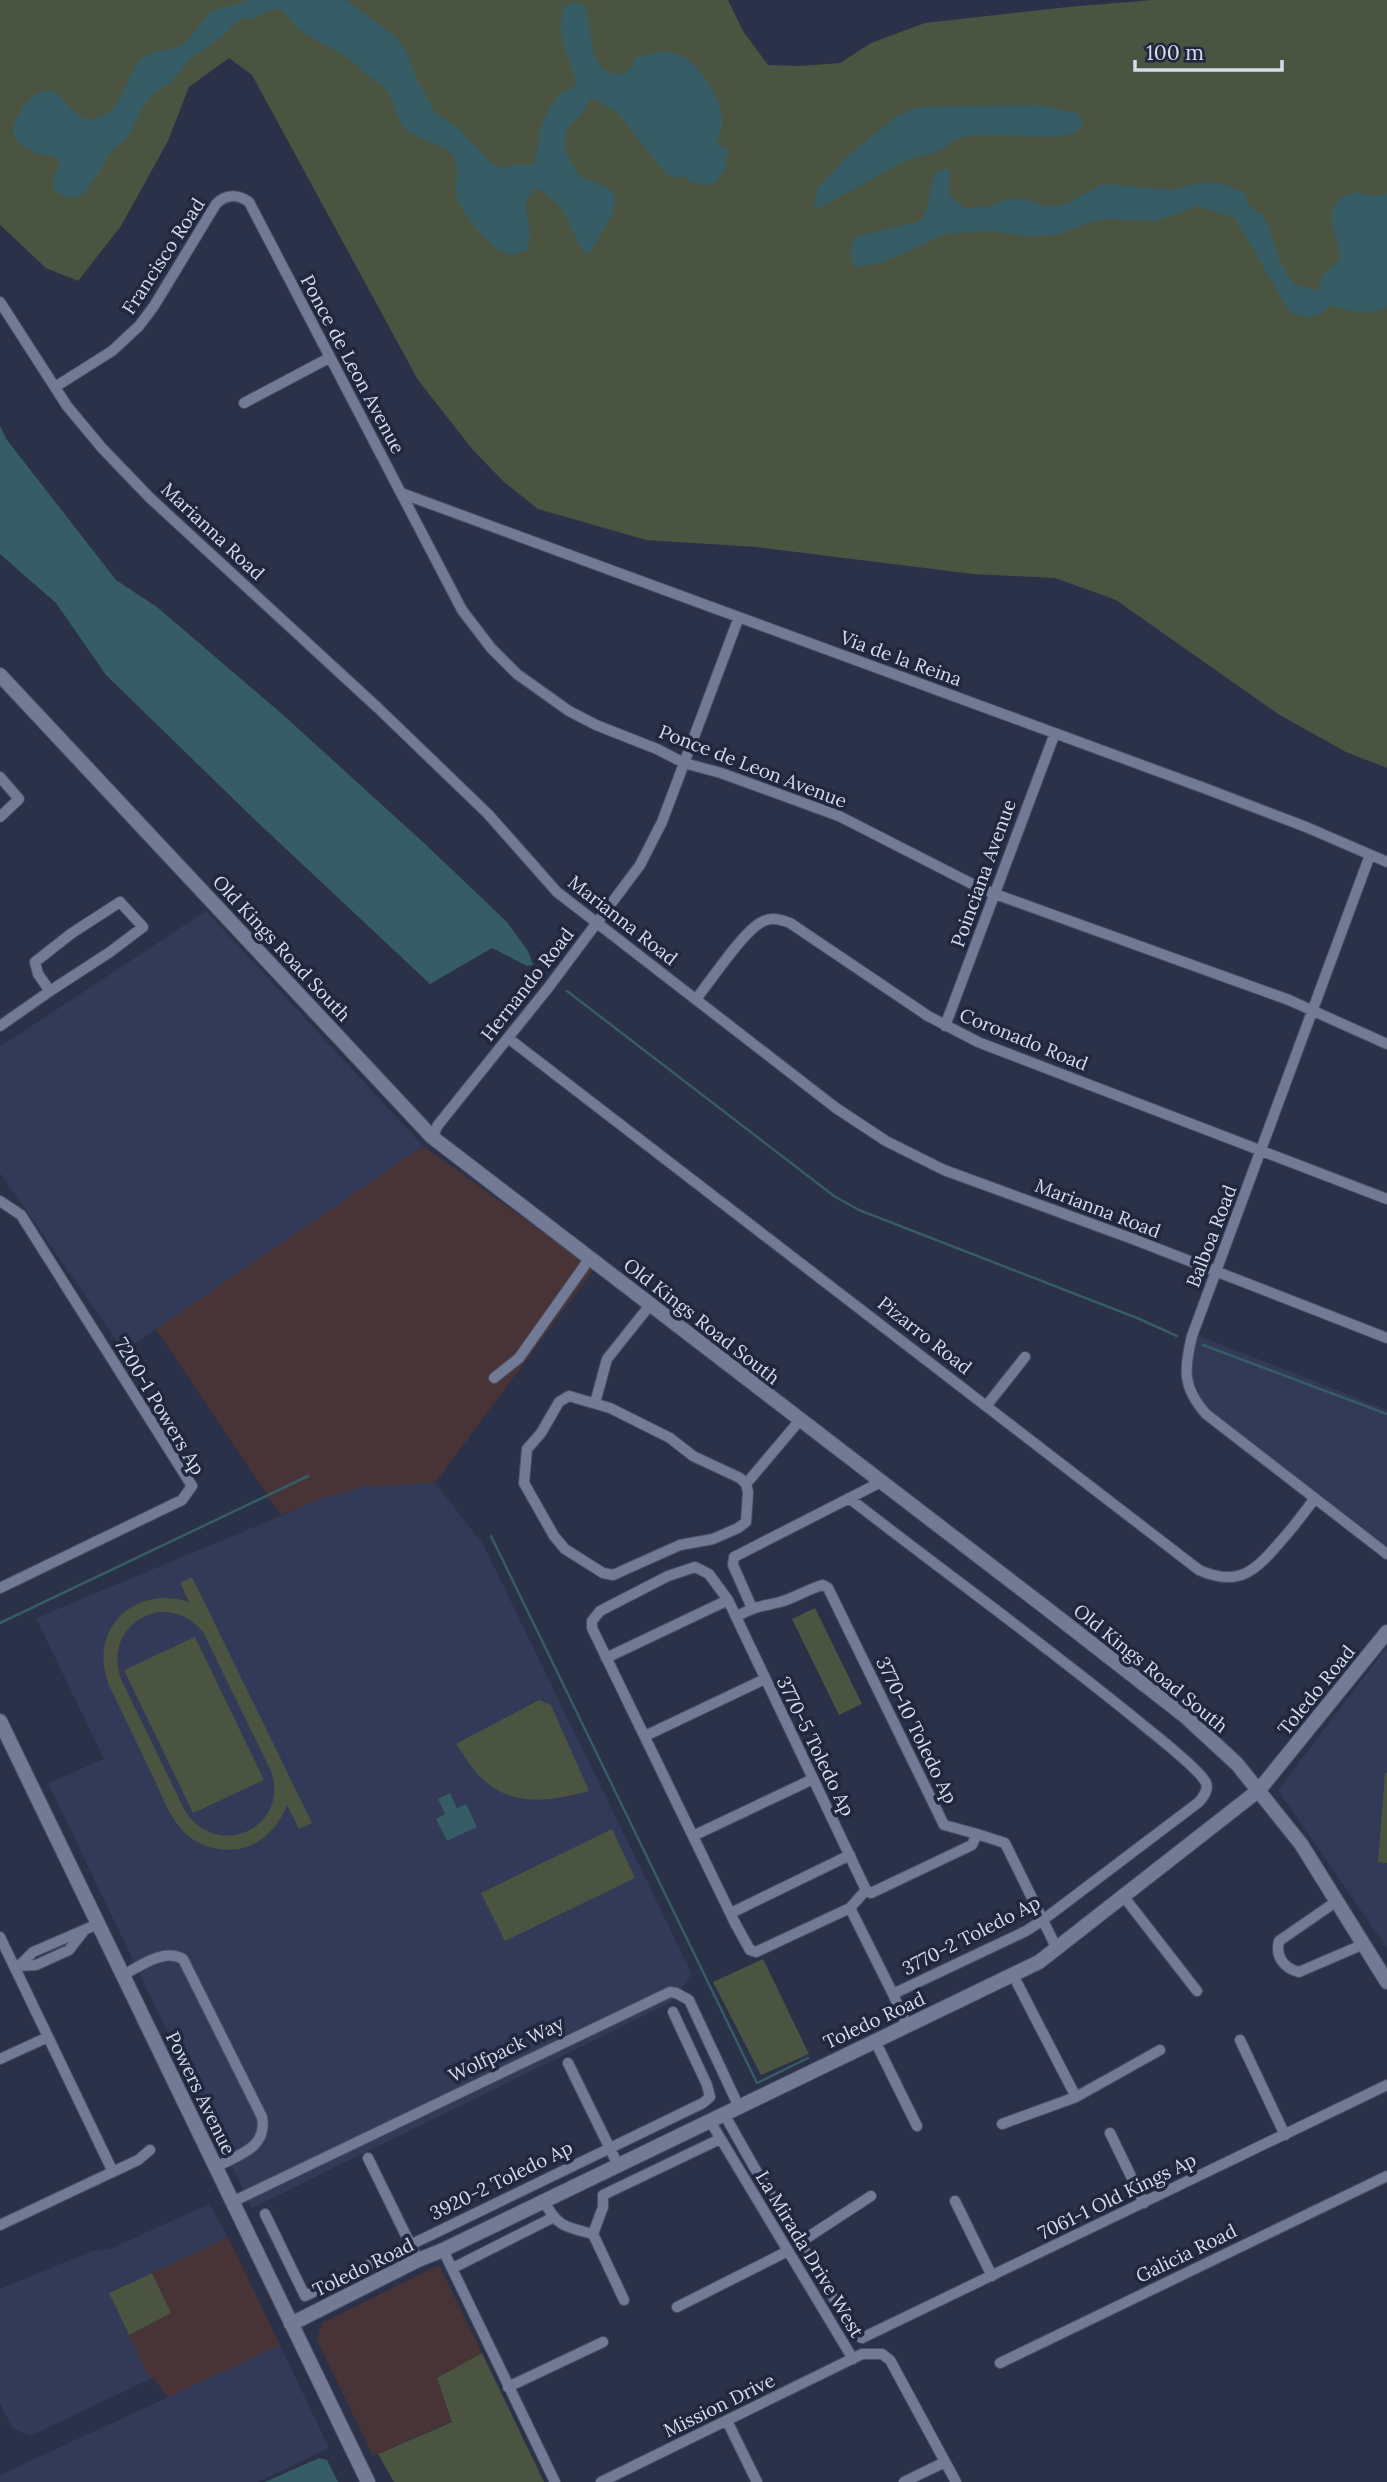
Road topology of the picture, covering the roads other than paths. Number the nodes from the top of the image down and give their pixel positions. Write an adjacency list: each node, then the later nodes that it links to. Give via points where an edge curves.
1 (233, 195): 3 (street, Ponce de Leon Avenue, via 249,202); 4 (street, Francisco Road, via 216,204 139,326 112,351)
2 (0, 302): 4 (street, Marianna Road)
3 (329, 358): 5 (street); 6 (street, Ponce de Leon Avenue)
4 (55, 387): 16 (street, Marianna Road, via 122,470 378,708 488,814 557,892)
5 (244, 403)
6 (401, 494): 7 (street, Via de la Reina); 10 (street, Ponce de Leon Avenue, via 462,610 499,657 569,711)
7 (739, 617): 9 (street, Via de la Reina); 10 (street, Hernando Road)
8 (0, 675): 24 (street, Old Kings Road South)
9 (1055, 733): 13 (street, Via de la Reina); 15 (street, Poinciana Avenue)
10 (684, 763): 15 (street, Ponce de Leon Avenue, via 839,816); 16 (street, Hernando Road, via 651,846)
11 (0, 777): 12 (street, via 19,799)
12 (0, 817)
13 (1370, 855): 14 (street, Via de la Reina); 19 (street, Balboa Road)
14 (1387, 862)
15 (995, 894): 19 (street, Ponce de Leon Avenue); 21 (street, Poinciana Avenue)
16 (596, 923): 18 (street, Marianna Road); 22 (street, Hernando Road)
17 (50, 991): 17 (street, via 143,927 120,902 35,962); 20 (street)
18 (696, 999): 21 (street, Coronado Road, via 750,930 765,920 781,920); 29 (street, Marianna Road, via 836,1108 902,1150)
19 (1312, 1010): 23 (street, Ponce de Leon Avenue); 25 (street, Balboa Road)
20 (0, 1026)
21 (945, 1026): 25 (street, Coronado Road)
22 (508, 1038): 24 (street, Hernando Road); 35 (street, Pizarro Road)
23 (1387, 1044)
24 (432, 1137): 28 (street, Old Kings Road South)
25 (1262, 1150): 26 (street, Coronado Road); 29 (street, Balboa Road)
26 (1387, 1199)
27 (0, 1201): 42 (street, 7200-1 Powers Ap, via 21,1215 192,1486 182,1500)
28 (590, 1258): 30 (street, Old Kings Road South); 33 (street, via 519,1358)
29 (1216, 1272): 31 (street, Marianna Road); 40 (street, Balboa Road, via 1186,1358 1187,1384 1206,1414)
30 (650, 1305): 34 (street, via 607,1359); 36 (street, Old Kings Road South)
31 (1387, 1338)
32 (1025, 1357): 35 (street)
33 (495, 1378)
34 (595, 1403): 38 (street, via 670,1438); 38 (street, via 569,1396 559,1402 525,1459 528,1492 554,1536 584,1563 613,1575 680,1545 738,1528 746,1521)
35 (987, 1405): 40 (street, Pizarro Road, via 1207,1573 1239,1575 1258,1568)
36 (800, 1420): 37 (street, Old Kings Road South); 38 (street)
37 (881, 1482): 39 (street); 52 (street, Old Kings Road South, via 1186,1717)
38 (746, 1484)
39 (849, 1498): 44 (street, via 734,1557 733,1565); 61 (street, 3770-2 Toledo Ap, via 1122,1707 1206,1782 1199,1802)
40 (1315, 1498): 41 (street, Balboa Road)
41 (1387, 1554)
42 (0, 1588)
43 (728, 1600): 45 (street); 47 (street); 47 (street, via 709,1574 695,1567 684,1569 600,1611 592,1628)
44 (752, 1608): 45 (street, 3770-10 Toledo Ap); 53 (street, 3770-10 Toledo Ap, via 823,1585 828,1588 944,1825)
45 (736, 1617): 48 (street, 3770-5 Toledo Ap)
46 (1387, 1632): 52 (street, Toledo Road)
47 (606, 1658): 50 (street)
48 (765, 1679): 50 (street); 51 (street, 3770-5 Toledo Ap)
49 (0, 1721): 62 (street, Powers Avenue)
50 (645, 1736): 54 (street)
51 (813, 1779): 54 (street); 55 (street, 3770-5 Toledo Ap)
52 (1259, 1790): 57 (street, Toledo Road); 58 (street, Old Kings Road South)
53 (977, 1834): 56 (street, via 972,1845 871,1893); 61 (street, via 1005,1843)
54 (693, 1836): 60 (street)
55 (850, 1856): 56 (street, 3770-5 Toledo Ap); 60 (street)
56 (866, 1890): 59 (street)
57 (1124, 1897): 65 (street, Toledo Road); 70 (street)
58 (1337, 1901): 64 (street, Old Kings Road South); 64 (street, via 1279,1941 1279,1957 1289,1969 1299,1972)
59 (850, 1908): 60 (street, via 756,1952 750,1950); 71 (street, 3770-2 Toledo Ap)
60 (730, 1913)
61 (1043, 1920): 65 (street); 71 (street, 3770-2 Toledo Ap)
62 (98, 1924): 66 (street, via 33,1952); 67 (street, Powers Avenue)
63 (0, 1937): 66 (street)
64 (1364, 1944): 69 (street, Old Kings Road South)
65 (1058, 1948): 68 (street, Toledo Road)
66 (18, 1966): 74 (street)
67 (123, 1975): 94 (street, Powers Avenue); 94 (street, via 162,1955 183,1959 262,2117 264,2126 257,2144)
68 (1013, 1975): 73 (street, Toledo Road); 81 (street)
69 (1387, 1982)
70 (1197, 1991)
71 (892, 1994): 73 (street)
72 (673, 2012): 90 (street, 3920-2 Toledo Ap, via 710,2097)
73 (907, 2026): 76 (street, Toledo Road)
74 (48, 2037): 78 (street); 95 (street)
75 (1240, 2040): 88 (street)
76 (875, 2041): 82 (street, Toledo Road); 86 (street)
77 (1160, 2050): 81 (street)
78 (0, 2059)
79 (568, 2063): 90 (street)
80 (1387, 2085): 88 (street, 7061-1 Old Kings Ap)
81 (1076, 2097): 85 (street)
82 (739, 2107): 83 (street, Toledo Road); 102 (street, Wolfpack Way, via 689,2000 670,1992)
83 (724, 2114): 84 (street, Toledo Road); 108 (street)
84 (710, 2121): 89 (street, La Mirada Drive West); 93 (street, Toledo Road)
85 (1002, 2124)
86 (917, 2126)
87 (1110, 2133): 103 (street)
88 (1285, 2135): 103 (street, 7061-1 Old Kings Ap)
89 (720, 2139): 98 (street); 111 (street, La Mirada Drive West)
90 (610, 2147): 93 (street); 109 (street, 3920-2 Toledo Ap)
91 (150, 2150): 95 (street)
92 (368, 2158): 109 (street)
93 (618, 2165): 97 (street, Toledo Road)
94 (216, 2167): 102 (street, Powers Avenue)
95 (113, 2172): 106 (street)
96 (1387, 2176): 120 (street, Galicia Road)
97 (594, 2177): 98 (street); 100 (street, Toledo Road)
98 (603, 2195): 107 (street)
99 (871, 2196): 108 (street)
100 (544, 2201): 105 (street); 110 (street, Toledo Road)
101 (955, 2201): 114 (street)
102 (232, 2202): 117 (street, Powers Avenue)
103 (1144, 2203): 114 (street, 7061-1 Old Kings Ap)
104 (265, 2214): 109 (street, 3920-2 Toledo Ap, via 305,2296)
105 (552, 2218): 107 (street, via 560,2225); 113 (street)
106 (0, 2225)
107 (593, 2234): 115 (street)
108 (799, 2242): 114 (street, 7061-1 Old Kings Ap, via 862,2338)
109 (410, 2245): 112 (street)
110 (443, 2250): 112 (street, Toledo Road); 113 (street)
111 (788, 2251): 116 (street); 119 (street, La Mirada Drive West)
112 (418, 2260): 117 (street, Toledo Road)
113 (453, 2268): 121 (street)
114 (992, 2276)
115 (624, 2300)
116 (677, 2307)
117 (291, 2324): 124 (street, Powers Avenue)
118 (603, 2342): 121 (street)
119 (853, 2359): 122 (street, Mission Drive); 123 (street, La Mirada Drive West, via 882,2354 890,2360)
120 (1000, 2363)
121 (508, 2387): 125 (street)
122 (727, 2421): 126 (street, Mission Drive); 127 (street)
123 (946, 2462): 128 (street); 129 (street, La Mirada Drive West)
124 (368, 2482)
125 (555, 2482)
126 (601, 2482)
127 (757, 2482)
128 (904, 2482)
129 (956, 2482)

